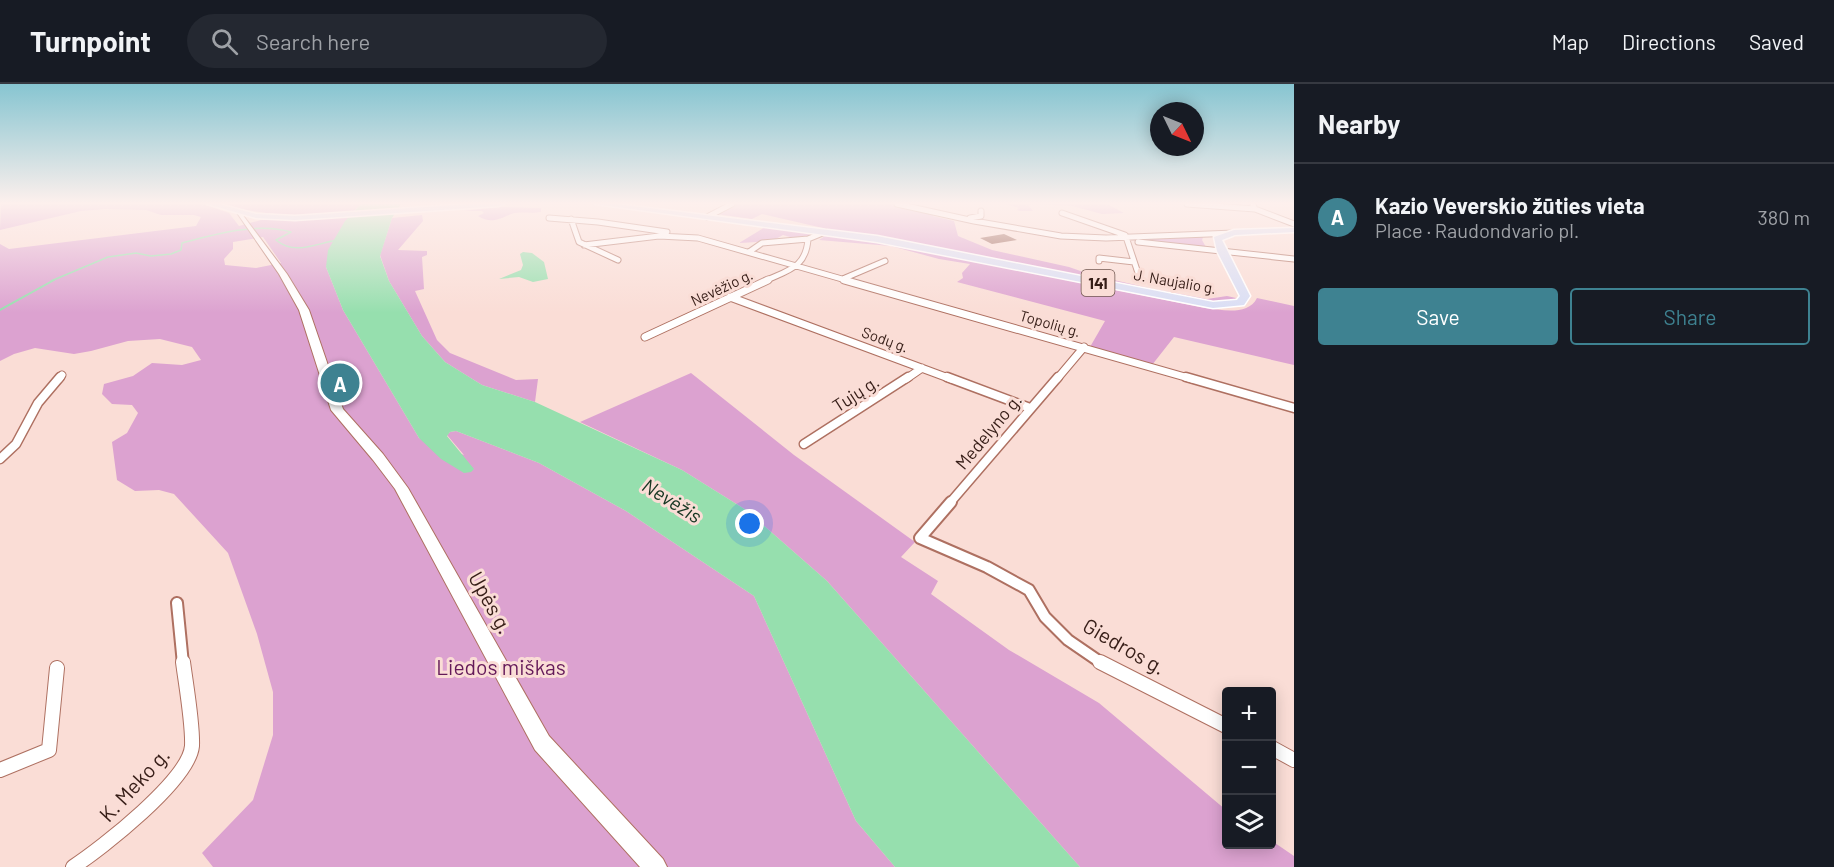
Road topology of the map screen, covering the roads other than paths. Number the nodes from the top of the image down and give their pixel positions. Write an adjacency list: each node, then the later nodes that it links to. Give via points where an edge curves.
1 (808, 240): 19 (street, via 807,253)
2 (257, 241): 39 (main road, Upės g., via 304,310 337,410 401,488 542,744)
3 (578, 241): 11 (street)
4 (619, 241): 11 (street)
5 (705, 241): 13 (street, Topolių g.)
6 (800, 241): 13 (street, via 762,243)
7 (887, 241): 12 (main road, J. Naujalio g. / 141, via 1203,304 1240,303 1245,297)
8 (1129, 241): 18 (street)
9 (1141, 241): 12 (street)
10 (1218, 241): 12 (main road)
11 (584, 245): 15 (street)
12 (1221, 251): 14 (street)
13 (748, 252): 19 (street, Topolių g.)
14 (1294, 259)
15 (618, 260)
16 (885, 261): 21 (street)
17 (1100, 261): 18 (street, via 1099,258)
18 (1134, 262): 20 (street)
19 (799, 265): 21 (street, Topolių g.); 22 (street, Nevėžio g.)
20 (1139, 276)
21 (845, 278): 24 (street, Topolių g.)
22 (730, 297): 23 (street, Nevėžio g.); 25 (street, Sodų g.)
23 (645, 337)
24 (1084, 347): 27 (street, Medelyno g.); 28 (street, Topolių g.)
25 (922, 368): 27 (street, Sodų g.); 29 (street, Tujų g.)
26 (62, 375): 30 (street, via 38,403 16,444)
27 (1030, 408): 31 (street, Medelyno g.)
28 (1294, 408)
29 (804, 444)
30 (0, 459)
31 (921, 538): 34 (street, Giedros g., via 1029,590 1045,616 1090,657)
32 (177, 603): 38 (street, K. Meko g., via 192,747 189,758 113,841)
33 (57, 668): 37 (street, via 49,750)
34 (1222, 723)
35 (1276, 750): 36 (street)
36 (1294, 760)
37 (0, 770)
38 (73, 867)
39 (656, 867)

